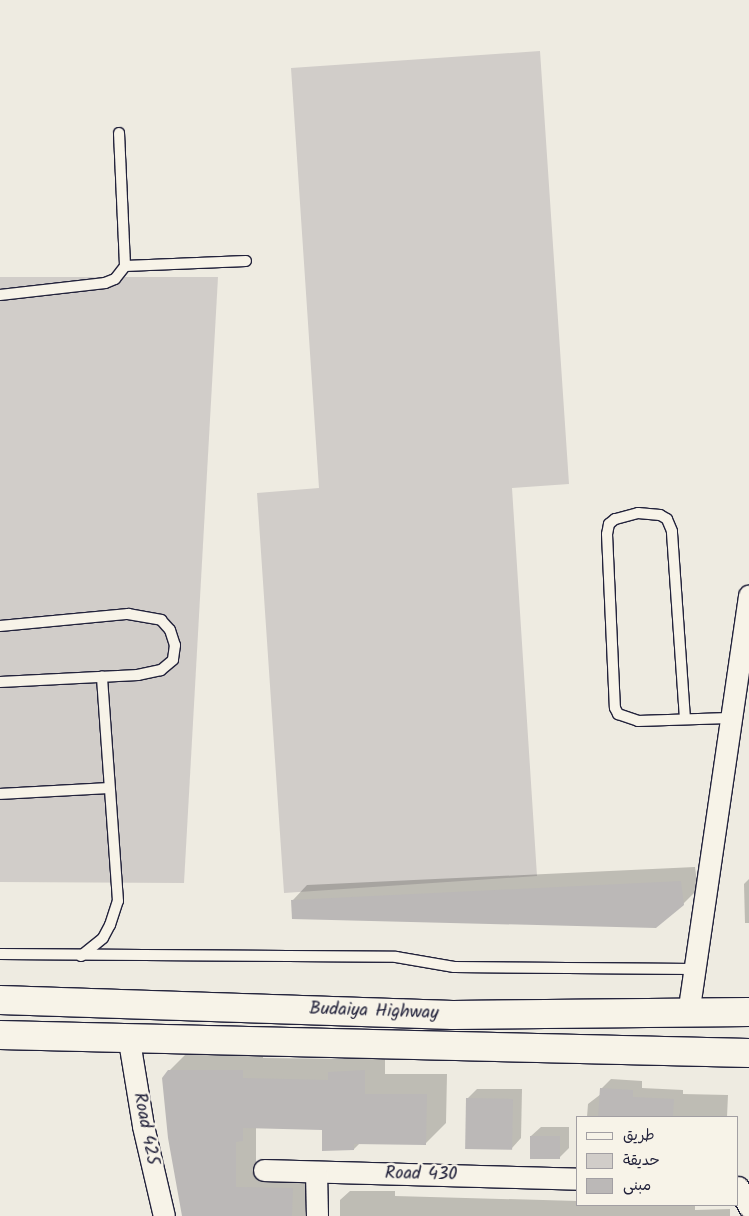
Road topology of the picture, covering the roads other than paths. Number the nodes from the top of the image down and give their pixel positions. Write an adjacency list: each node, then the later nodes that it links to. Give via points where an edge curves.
1 (119, 133): 3 (lane)
2 (246, 261): 3 (lane)
3 (125, 266): 4 (lane, via 115,279 104,283)
4 (0, 295)
5 (749, 595): 7 (street)
6 (0, 626): 8 (lane, via 128,614 161,620 170,630 175,645 173,660 161,670)
7 (744, 647): 10 (street)
8 (102, 677): 9 (lane); 12 (lane)
9 (0, 682)
10 (728, 718): 11 (lane); 16 (street)
11 (685, 719): 11 (lane, via 672,531 667,519 660,514 615,519 609,524 607,534 615,708 625,719)
12 (109, 788): 13 (lane); 15 (lane, via 118,901 103,938)
13 (0, 794)
14 (0, 954): 15 (lane)
15 (80, 956): 16 (lane, via 396,957 454,967)
16 (694, 969): 19 (street)
17 (0, 1000): 19 (main road, Budaiya Highway, via 453,1015)
18 (749, 1012): 19 (main road, Budaiya Highway)
19 (688, 1014)
20 (0, 1035): 21 (main road, Budaiya Highway)
21 (129, 1040): 22 (main road, Budaiya Highway); 28 (street, Road 425, via 142,1126)
22 (749, 1053)
23 (264, 1170): 24 (street, Road 430)
24 (316, 1172): 25 (street, Road 430); 29 (street)
25 (576, 1179)
26 (739, 1190): 27 (street)
27 (749, 1207)
28 (164, 1216)
29 (317, 1216)

